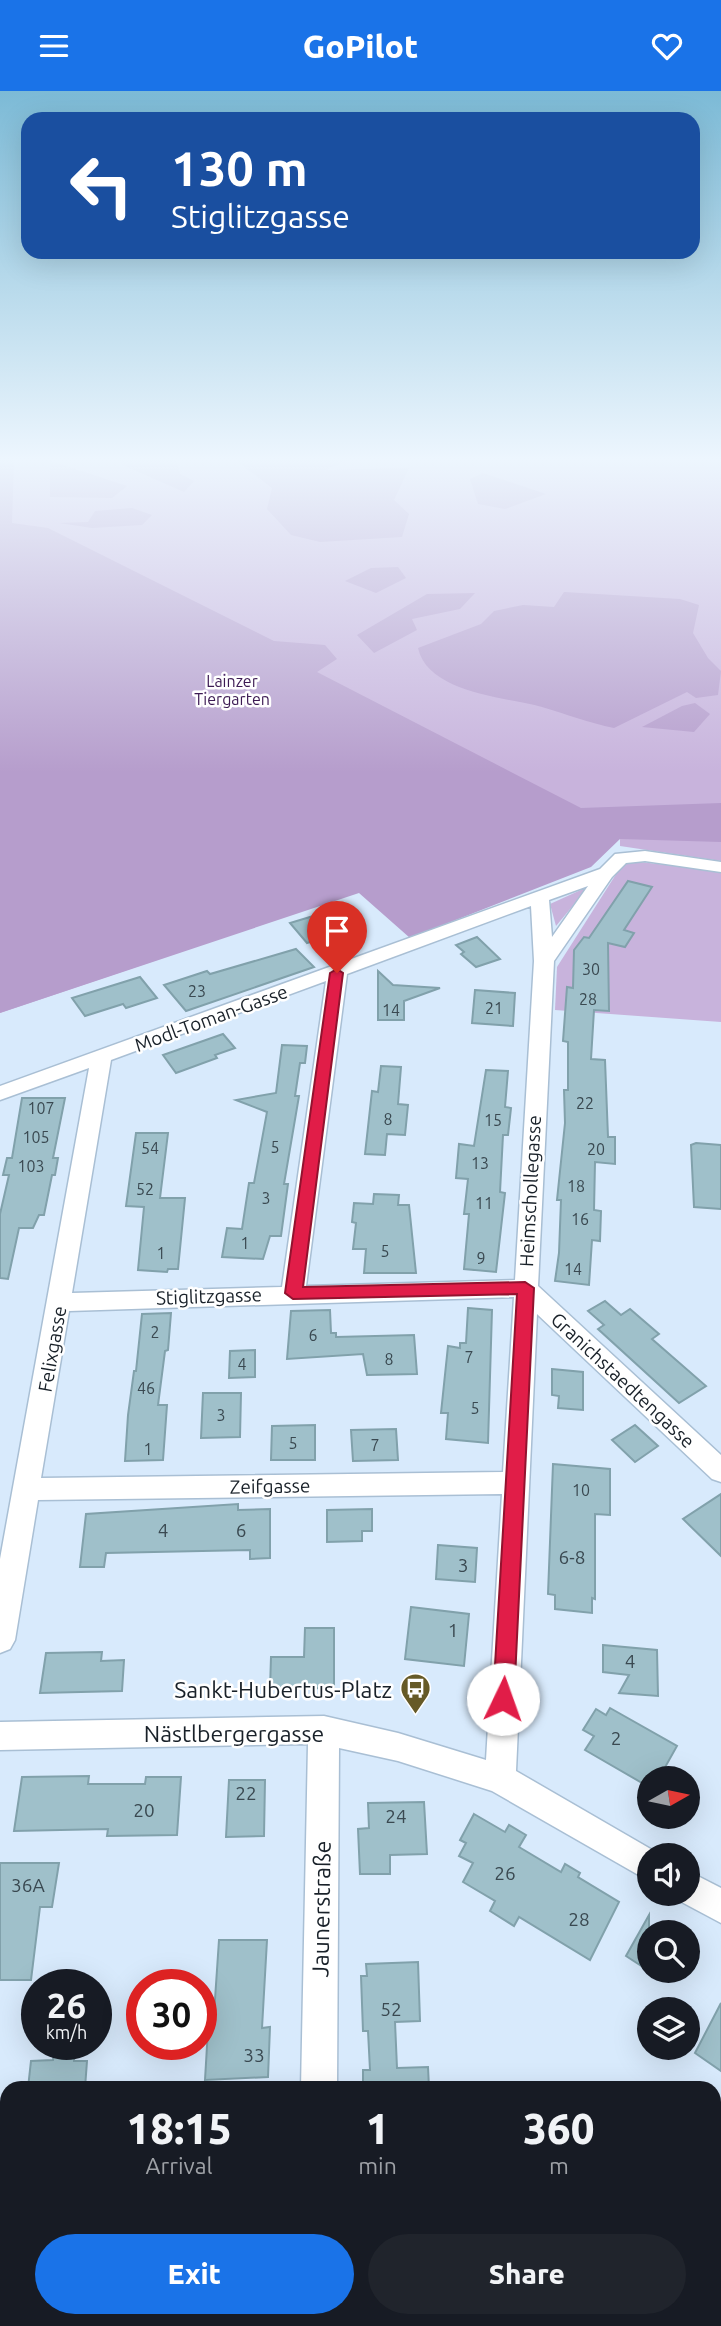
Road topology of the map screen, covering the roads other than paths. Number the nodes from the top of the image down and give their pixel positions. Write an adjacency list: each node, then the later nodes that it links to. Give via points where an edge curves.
1 (721, 867): 2 (street, via 632,855 621,858)
2 (606, 873): 3 (street, Modl-Toman-Gasse); 4 (street)
3 (540, 899): 4 (street, Heimschollegasse); 5 (street, Modl-Toman-Gasse)
4 (544, 961): 8 (street, Heimschollegasse)
5 (337, 973): 6 (street, Modl-Toman-Gasse); 9 (street)
6 (101, 1057): 7 (street, Modl-Toman-Gasse); 10 (street, Felixgasse)
7 (0, 1093)
8 (525, 1288): 9 (street, Stiglitzgasse); 11 (street, Granichstaedtengasse); 12 (street, Heimschollegasse)
9 (293, 1293): 10 (street, Stiglitzgasse)
10 (61, 1301): 13 (street, Felixgasse)
11 (721, 1471)
12 (513, 1483): 13 (street, Zeifgasse); 17 (street, Heimschollegasse)
13 (26, 1489): 14 (street, Felixgasse)
14 (0, 1640)
15 (324, 1730): 16 (street, Nästlbergergasse); 17 (street, Nästlbergergasse); 21 (street, Jaunerstraße)
16 (0, 1736)
17 (500, 1779): 18 (street, Nästlbergergasse)
18 (637, 1858)
19 (700, 1894): 20 (street)
20 (721, 1906)
21 (319, 2081)

